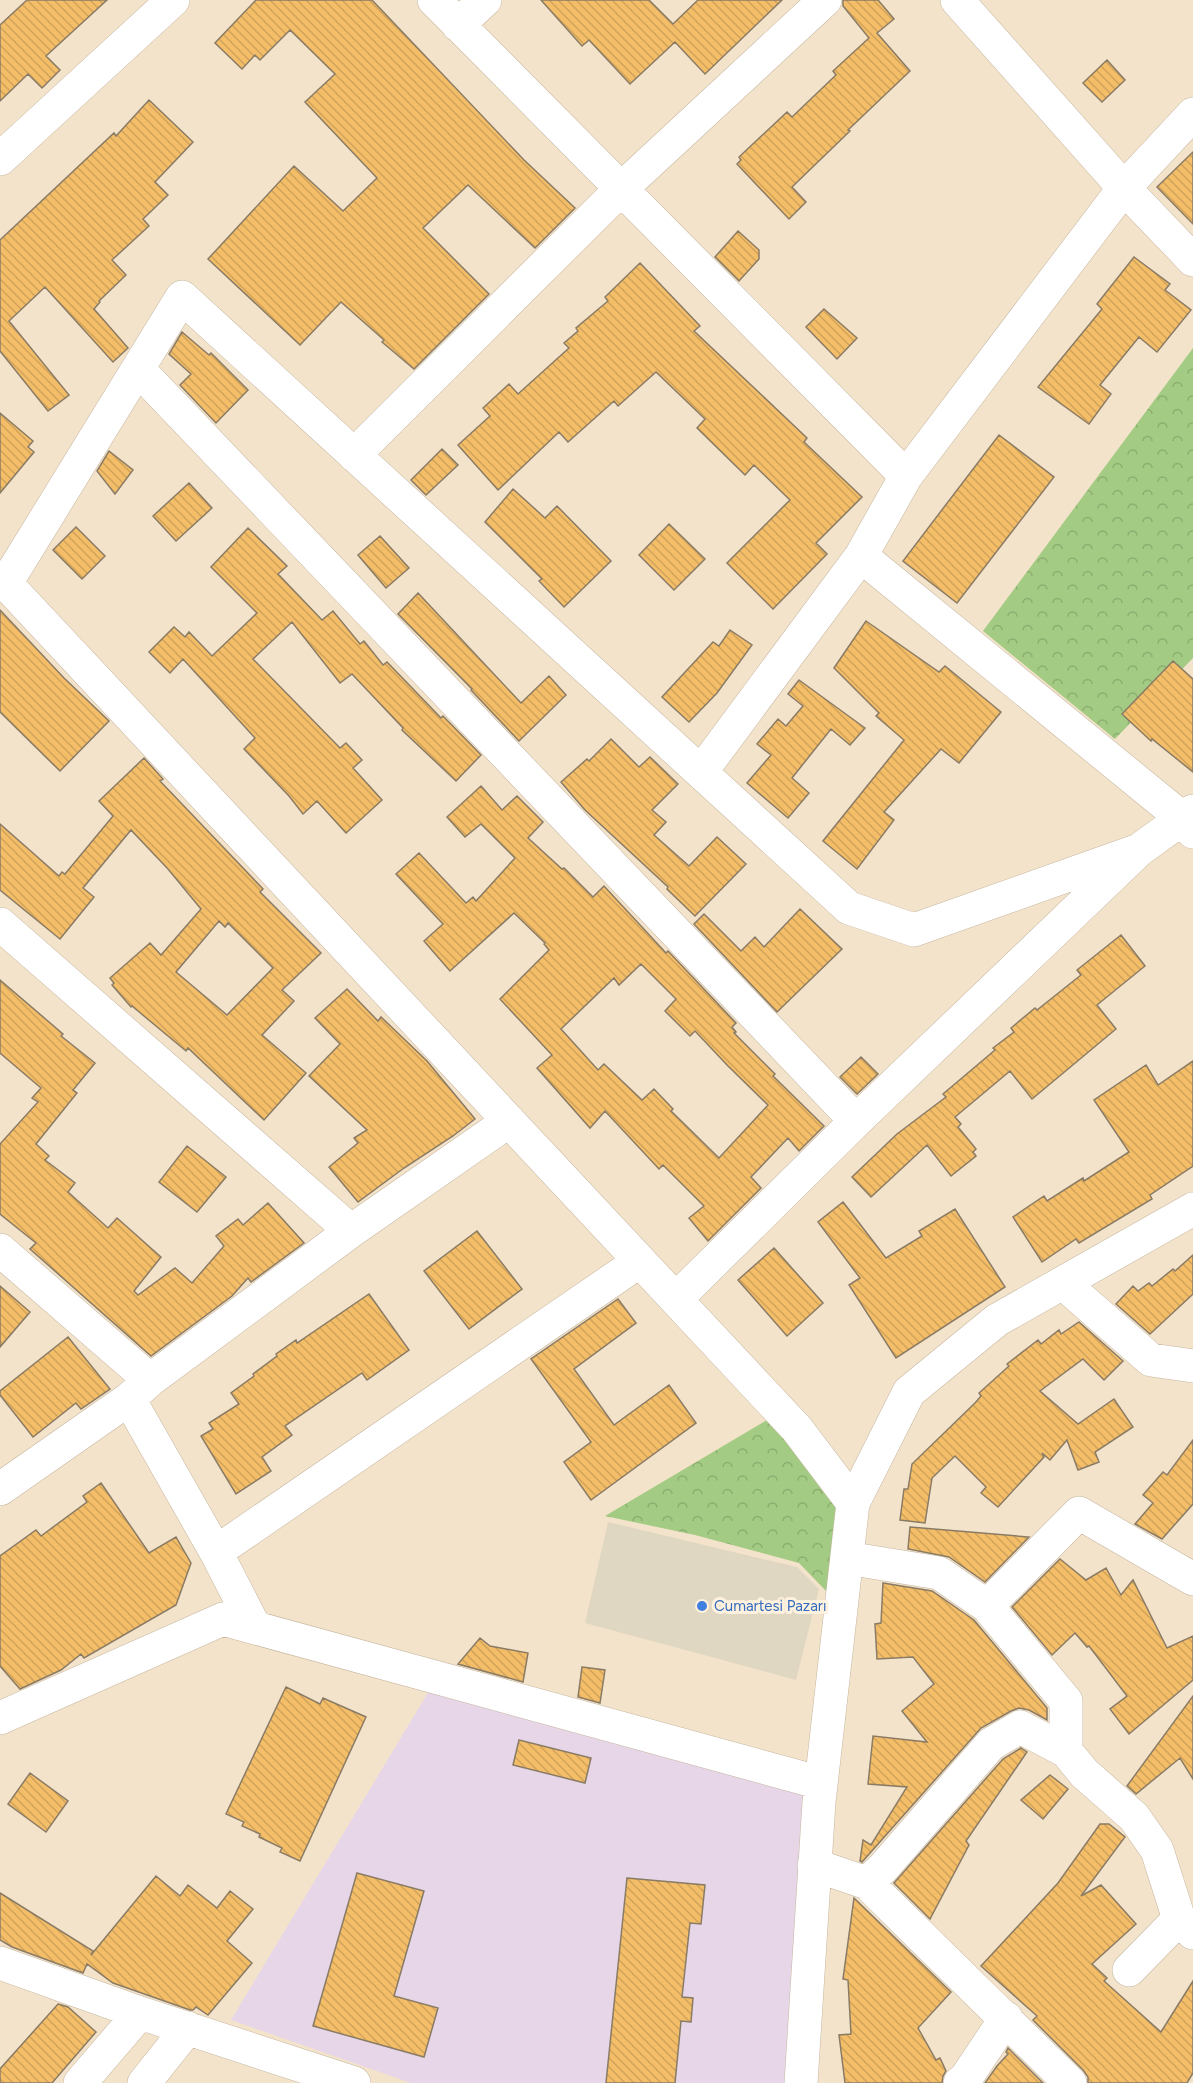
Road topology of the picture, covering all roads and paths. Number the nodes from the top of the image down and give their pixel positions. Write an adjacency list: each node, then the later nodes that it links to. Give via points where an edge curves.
1 (173, 0): 8 (street)
2 (434, 0): 6 (street)
3 (484, 0): 6 (street)
4 (825, 0): 10 (street)
5 (957, 0): 9 (street)
6 (458, 25): 10 (street)
7 (1193, 114): 9 (street)
8 (0, 159)
9 (1124, 188): 11 (street); 14 (street)
10 (621, 189): 13 (street); 14 (street)
11 (1193, 260)
12 (138, 369): 13 (street, via 182,297); 16 (street); 22 (street)
13 (354, 455): 17 (street)
14 (906, 476): 15 (street)
15 (861, 556): 17 (street); 18 (street)
16 (3, 580): 21 (street)
17 (701, 772): 19 (street, via 849,908 914,930)
18 (1189, 820): 19 (street)
19 (1139, 850): 22 (street)
20 (0, 924): 24 (street)
21 (509, 1121): 24 (street); 26 (street)
22 (856, 1121): 28 (street)
23 (1193, 1209): 27 (street)
24 (351, 1231): 30 (street)
25 (0, 1250): 30 (street)
26 (640, 1261): 28 (street); 33 (street)
27 (1063, 1283): 29 (street, via 1150,1360); 32 (street, via 997,1320 909,1392)
28 (676, 1299): 32 (street, via 797,1429)
29 (1193, 1366)
30 (140, 1390): 31 (street); 33 (street)
31 (0, 1488)
32 (853, 1503): 34 (street)
33 (216, 1552): 37 (street)
34 (847, 1558): 36 (street, via 939,1574); 40 (street)
35 (1193, 1579): 36 (street, via 1079,1513)
36 (987, 1606): 39 (street, via 1066,1701)
37 (255, 1628): 38 (street, via 223,1619); 40 (street)
38 (3, 1712)
39 (1066, 1751): 42 (street, via 1020,1727 991,1744); 43 (street, via 1084,1773 1134,1817 1157,1850)
40 (821, 1783): 41 (street)
41 (814, 1865): 42 (street); 52 (street)
42 (867, 1883): 47 (street)
43 (1186, 1926): 45 (street)
44 (0, 1963): 46 (street)
45 (1129, 1970)
46 (140, 2013): 48 (street); 49 (street)
47 (1006, 2018): 53 (street); 54 (street)
48 (188, 2028): 50 (street); 51 (street)
49 (80, 2083)
50 (144, 2083)
51 (354, 2083)
52 (801, 2083)
53 (960, 2083)
54 (1070, 2083)

